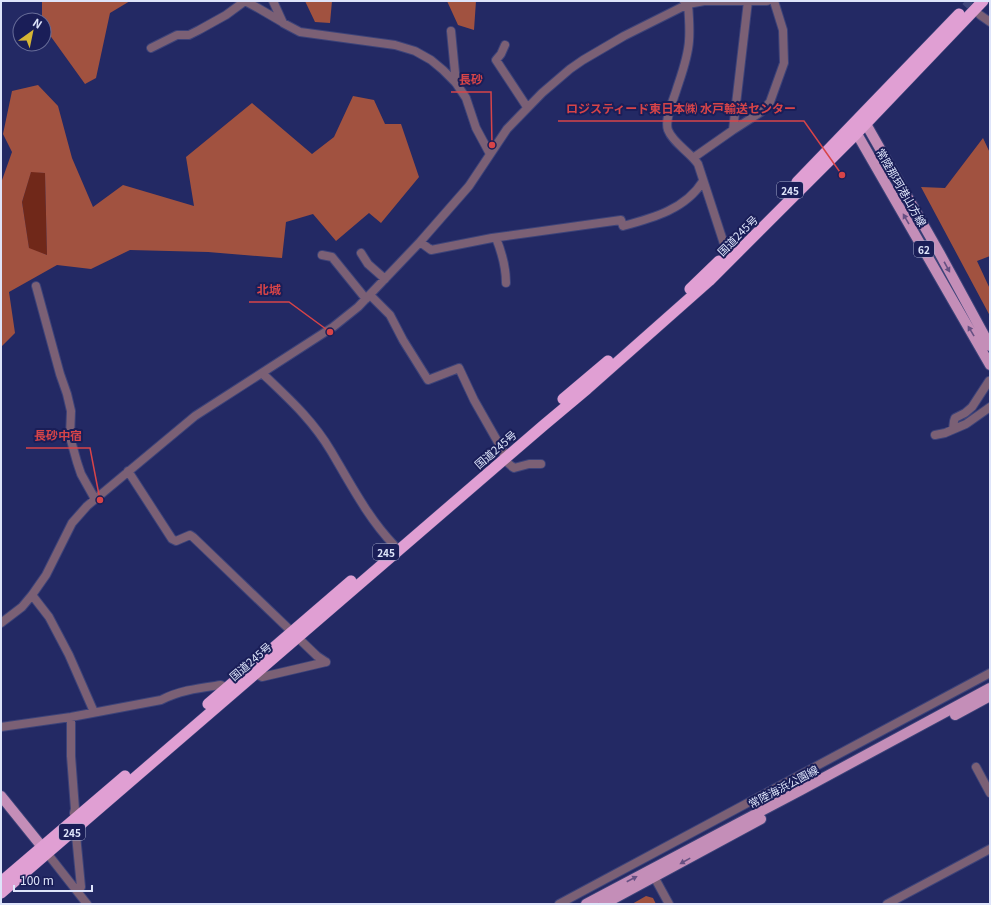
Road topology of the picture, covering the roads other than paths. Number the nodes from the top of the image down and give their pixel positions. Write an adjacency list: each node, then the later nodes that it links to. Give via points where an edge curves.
1 (245, 1): 11 (street); 14 (street, via 226,15 189,35 177,35)
2 (273, 1): 11 (street)
3 (748, 1): 4 (street); 8 (street); 19 (street)
4 (767, 1)
5 (774, 1): 19 (street, via 783,30 784,63 770,102 761,112)
6 (972, 1): 17 (highway, 国道245号 / 245)
7 (982, 1): 17 (highway, 国道245号 / 245)
8 (686, 3): 16 (street, via 583,60); 21 (street, via 689,40 687,56 667,121 668,130 676,141)
9 (980, 15): 10 (street)
10 (990, 22)
11 (283, 23): 15 (street, via 300,32 395,45 415,51 431,60)
12 (451, 31): 15 (street)
13 (505, 45): 16 (street, via 496,60)
14 (151, 48)
15 (456, 83): 20 (street, via 466,98 476,128)
16 (527, 107): 20 (street, via 507,129)
17 (864, 119): 18 (highway, 国道245号 / 245); 32 (main road, 常陸那珂港山方線 / 62, one-way to 32)
18 (854, 129): 27 (highway, 国道245号 / 245); 33 (main road, 常陸那珂港山方線 / 62, one-way to 18)
19 (733, 130): 21 (street)
20 (490, 154): 24 (street, via 469,186)
21 (694, 158): 22 (street)
22 (703, 181): 23 (street, via 681,204 661,214 623,226 621,220); 27 (street)
23 (496, 238): 24 (street, via 431,250); 29 (street, via 506,271)
24 (420, 242): 28 (street)
25 (361, 253): 28 (street, via 368,264)
26 (322, 255): 31 (street, via 332,257)
27 (729, 256): 39 (highway, 国道245号 / 245)
28 (385, 279): 31 (street)
29 (506, 283)
30 (36, 286): 42 (street, via 71,411 70,437 81,474)
31 (368, 297): 34 (street, via 333,327); 39 (street, via 390,314 428,380 459,368)
32 (990, 346)
33 (990, 365)
34 (262, 373): 41 (street, via 195,416); 43 (street, via 309,420 331,451 358,498)
35 (989, 381): 37 (street, via 972,407 955,418)
36 (990, 407): 37 (street, via 966,424)
37 (953, 429): 38 (street)
38 (935, 435)
39 (504, 455): 40 (street, via 506,462 514,468); 43 (highway, 国道245号 / 245); 46 (highway, 国道245号 / 245)
40 (541, 464)
41 (128, 471): 42 (street); 46 (street, via 172,539 176,541 190,535 193,537)
42 (95, 499): 44 (street, via 72,522 46,575)
43 (394, 545): 46 (highway, 国道245号 / 245)
44 (32, 596): 45 (street); 52 (street, via 48,617 69,655)
45 (1, 623)
46 (295, 635): 48 (highway, 国道245号 / 245); 48 (street, via 326,662 262,677); 49 (highway, 国道245号 / 245)
47 (990, 673): 64 (street)
48 (256, 674): 61 (highway, 国道245号 / 245)
49 (226, 688): 52 (street, via 221,685 196,688 161,700); 61 (highway, 国道245号 / 245)
50 (990, 688): 62 (main road, 常陸海浜公園線)
51 (990, 696): 62 (main road, 常陸海浜公園線, one-way to 62)
52 (94, 712): 53 (street)
53 (71, 717): 54 (street); 58 (street, via 70,756)
54 (1, 727)
55 (976, 767): 56 (street)
56 (990, 793)
57 (1, 796): 61 (main road)
58 (74, 813)
59 (76, 835): 65 (street, via 81,887)
60 (990, 849): 73 (street)
61 (45, 850): 63 (highway, 国道245号 / 245); 65 (street); 67 (highway, 国道245号 / 245)
62 (652, 874): 66 (main road, 常陸海浜公園線, one-way to 62); 71 (main road, 常陸海浜公園線); 72 (street)
63 (1, 882)
64 (602, 882): 66 (street); 69 (street)
65 (78, 892): 68 (street)
66 (607, 892): 70 (main road, 常陸海浜公園線)
67 (1, 893)
68 (88, 904)
69 (559, 904)
70 (586, 904)
71 (604, 904)
72 (669, 904)
73 (887, 904)

